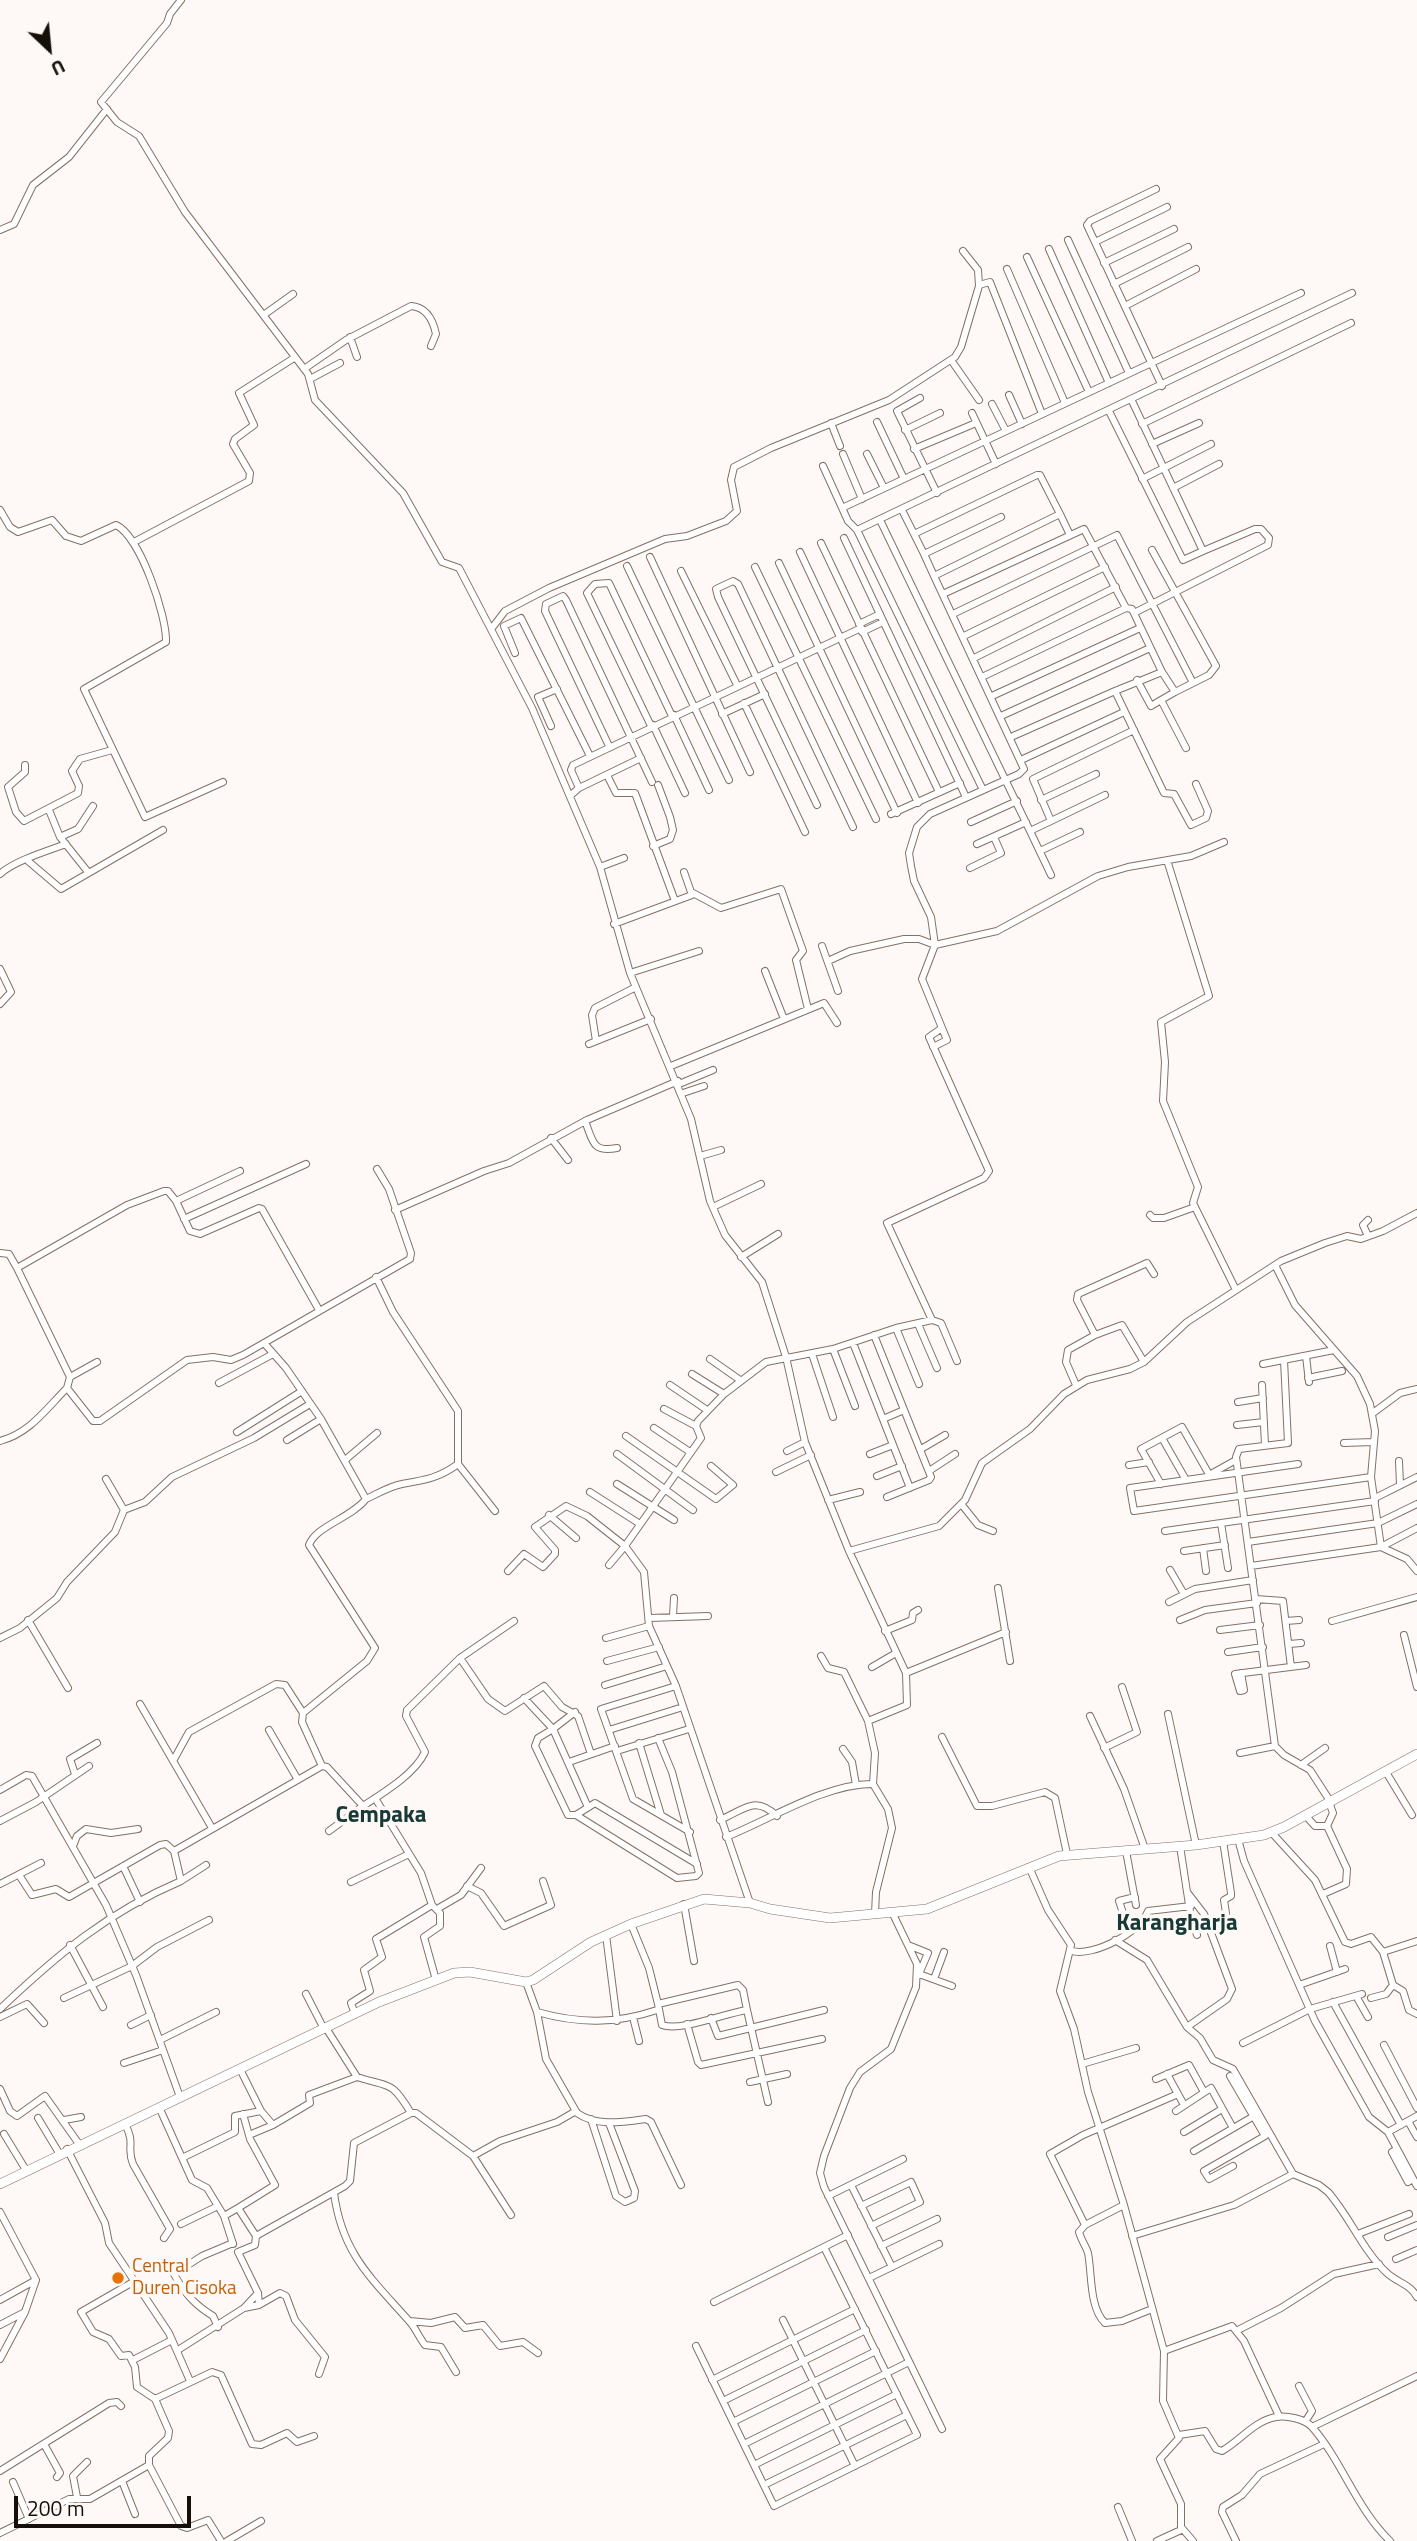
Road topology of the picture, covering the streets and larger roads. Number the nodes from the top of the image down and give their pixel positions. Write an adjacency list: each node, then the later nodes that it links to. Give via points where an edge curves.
1 (181, 0): 2 (street, via 101,102)
2 (107, 109): 6 (street, via 69,157 33,185 14,224); 22 (street, via 139,136 185,212)
3 (1156, 189): 8 (street, via 1090,221 1087,229)
4 (1167, 207): 8 (street)
5 (1174, 229): 13 (street)
6 (0, 230)
7 (1068, 240): 32 (street)
8 (1095, 242): 13 (street)
9 (1188, 247): 16 (street)
10 (1049, 249): 34 (street)
11 (963, 251): 17 (street, via 978,270)
12 (1027, 257): 36 (street)
13 (1104, 263): 16 (street)
14 (1007, 269): 41 (street)
15 (1196, 270): 21 (street)
16 (1114, 284): 21 (street)
17 (979, 285): 28 (street, via 961,347); 46 (street, via 990,282)
18 (293, 293): 22 (street)
19 (1301, 293): 30 (street)
20 (1352, 293): 35 (street)
21 (1125, 306): 30 (street)
22 (265, 314): 27 (street)
23 (1351, 323): 52 (street)
24 (350, 337): 25 (street, via 411,306 429,316 436,334); 26 (street); 31 (street)
25 (431, 346)
26 (357, 356)
27 (294, 358): 31 (street); 83 (street, via 239,393 254,425 233,444 250,473 249,481)
28 (951, 360): 39 (street); 48 (street, via 889,400)
29 (340, 363): 33 (street)
30 (1151, 363): 32 (street); 35 (street)
31 (304, 369): 33 (street)
32 (1129, 373): 34 (street)
33 (310, 379): 106 (street, via 315,400 403,493 440,559 459,568)
34 (1109, 383): 36 (street)
35 (1162, 386): 40 (street)
36 (1089, 392): 41 (street)
37 (1009, 395): 51 (street)
38 (920, 398): 53 (street, via 897,409)
39 (979, 400)
40 (1132, 401): 43 (street); 52 (street)
41 (1065, 403): 46 (street)
42 (992, 404): 54 (street)
43 (1109, 411): 62 (street); 68 (street)
44 (940, 413): 53 (street)
45 (972, 413): 49 (street)
46 (1042, 414): 51 (street)
47 (877, 422): 67 (street)
48 (831, 423): 58 (street); 106 (street, via 734,467 731,480 737,511 726,521 665,539 549,588 505,611)
49 (976, 423): 55 (street); 59 (street)
50 (1199, 423): 56 (street)
51 (1022, 424): 54 (street)
52 (1142, 424): 56 (street)
53 (905, 430): 59 (street)
54 (1006, 431): 55 (street)
55 (985, 441): 62 (street); 66 (street)
56 (1152, 444): 65 (street)
57 (1211, 444): 65 (street)
58 (840, 446)
59 (914, 449): 66 (street)
60 (843, 454): 72 (street)
61 (867, 454): 69 (street)
62 (996, 464): 71 (street)
63 (1219, 464): 70 (street)
64 (823, 466): 73 (street)
65 (1163, 468): 68 (street); 70 (street)
66 (924, 469): 67 (street); 71 (street)
67 (904, 479): 69 (street)
68 (1142, 479): 87 (street, via 1183,560)
69 (884, 488): 72 (street)
70 (1173, 488): 87 (street)
71 (937, 493): 75 (street)
72 (862, 499): 73 (street)
73 (842, 508): 79 (street)
74 (0, 510): 83 (street, via 18,532 52,520 66,536 81,541 116,525)
75 (902, 510): 78 (street); 80 (street)
76 (1060, 513): 80 (street, via 1038,474); 81 (street); 96 (street)
77 (1001, 517): 89 (street)
78 (880, 520): 79 (street); 152 (street)
79 (857, 530): 102 (street)
80 (914, 534): 89 (street)
81 (1070, 535): 85 (street, via 1084,529); 98 (street)
82 (844, 538): 105 (street)
83 (134, 542): 143 (street, via 167,641 84,689)
84 (821, 543): 107 (street)
85 (1093, 545): 93 (street); 100 (street, via 1117,535); 104 (street)
86 (1152, 550): 99 (street)
87 (1203, 551): 99 (street, via 1255,529 1269,538 1268,545)
88 (800, 552): 110 (street)
89 (924, 554): 96 (street)
90 (650, 557): 127 (street)
91 (779, 563): 111 (street)
92 (627, 566): 131 (street)
93 (1105, 566): 97 (street); 109 (street)
94 (755, 567): 114 (street)
95 (681, 571): 122 (street)
96 (934, 576): 98 (street)
97 (1116, 587): 101 (street); 115 (street)
98 (943, 594): 104 (street)
99 (1175, 594): 100 (street); 121 (street, via 1216,666)
100 (1154, 604): 103 (street); 121 (street)
101 (1126, 608): 103 (street); 119 (street)
102 (897, 611): 105 (street); 158 (street)
103 (1134, 613): 108 (street)
104 (953, 614): 109 (street)
105 (881, 618): 107 (street); 154 (street)
106 (492, 628): 162 (street)
107 (861, 628): 110 (street); 159 (street)
108 (1140, 628): 112 (street); 128 (street)
109 (964, 636): 115 (street)
110 (840, 637): 111 (street); 166 (street)
111 (820, 647): 114 (street); 166 (street, via 894,813)
112 (1150, 648): 117 (street); 135 (street)
113 (515, 653): 123 (street, via 504,628 521,618)
114 (797, 657): 116 (street); 170 (street)
115 (974, 658): 119 (street)
116 (777, 666): 118 (street); 118 (street, via 738,584 724,583 717,593); 176 (street)
117 (1162, 672): 120 (street); 125 (street)
118 (757, 675): 122 (street); 126 (street)
119 (982, 677): 128 (street)
120 (1137, 680): 124 (street); 129 (street, via 1151,705)
121 (1193, 683): 125 (street)
122 (737, 685): 127 (street)
123 (557, 689): 136 (street, via 538,698); 144 (street)
124 (1115, 691): 132 (street); 140 (street)
125 (1175, 692): 129 (street)
126 (765, 694): 130 (street); 167 (street)
127 (713, 696): 131 (street); 133 (street)
128 (992, 696): 135 (street)
129 (1161, 700): 142 (street)
130 (744, 703): 133 (street); 179 (street)
131 (694, 705): 134 (street); 151 (street)
132 (1124, 712): 138 (street); 146 (street)
133 (722, 714): 148 (street)
134 (673, 715): 137 (street); 137 (street, via 609,583 595,584 587,593); 157 (street)
135 (1001, 716): 140 (street)
136 (551, 726)
137 (652, 726): 139 (street); 160 (street)
138 (1134, 730): 155 (street, via 1164,793 1174,794 1191,825 1206,818 1208,811); 164 (street, via 1035,777)
139 (631, 736): 141 (street); 141 (street, via 566,600 554,598 545,611); 145 (street)
140 (1011, 737): 146 (street)
141 (609, 746): 144 (street)
142 (1186, 748)
143 (112, 750): 153 (street, via 145,817); 169 (street, via 76,763 72,771 78,793)
144 (590, 756): 156 (street, via 571,768)
145 (641, 758): 150 (street); 186 (street, via 673,830 670,839)
146 (1021, 760): 152 (street, via 1023,772)
147 (25, 765): 169 (street, via 25,772 8,787 20,820)
148 (750, 772)
149 (1096, 774): 164 (street)
150 (607, 775): 156 (street); 186 (street, via 616,793 635,793)
151 (729, 779)
152 (1006, 779): 158 (street); 165 (street)
153 (223, 782)
154 (960, 783): 159 (street); 161 (street)
155 (1196, 784)
156 (579, 788): 162 (street)
157 (709, 790)
158 (983, 790): 200 (street, via 930,814 917,827 910,844 914,881 931,917)
159 (939, 792): 166 (street)
160 (685, 793)
161 (965, 794)
162 (571, 795): 191 (street)
163 (1105, 795): 171 (street)
164 (1041, 800): 171 (street)
165 (1017, 801): 173 (street); 174 (street)
166 (918, 803)
167 (817, 805)
168 (93, 806): 172 (street)
169 (48, 810): 181 (street)
170 (876, 819)
171 (1051, 821): 178 (street)
172 (85, 822): 175 (street); 181 (street)
173 (971, 822)
174 (1026, 822): 178 (street); 182 (street)
175 (93, 823)
176 (853, 827)
177 (163, 830): 193 (street)
178 (1030, 831): 187 (street)
179 (806, 832)
180 (1080, 832): 187 (street)
181 (60, 837): 184 (street)
182 (993, 837): 185 (street); 192 (street, via 1001,853)
183 (1224, 842): 189 (street)
184 (66, 844): 190 (street); 193 (street)
185 (977, 845)
186 (653, 846): 198 (street)
187 (1040, 851): 196 (street)
188 (624, 859): 191 (street)
189 (1167, 860): 200 (street, via 1098,876 997,931); 235 (street, via 1209,996 1163,1019 1161,1025 1163,1101 1198,1187)
190 (28, 861): 193 (street, via 58,889); 195 (street, via 10,864)
191 (600, 867): 199 (street)
192 (970, 867)
193 (88, 872)
194 (684, 872): 197 (street)
195 (0, 874)
196 (1051, 876)
197 (692, 893): 198 (street); 210 (street, via 721,908 781,890 803,951 796,960)
198 (675, 901): 199 (street)
199 (614, 924): 206 (street)
200 (935, 945): 203 (street, via 904,939); 214 (street, via 922,979)
201 (822, 946): 203 (street)
202 (699, 951): 206 (street)
203 (828, 961): 208 (street)
204 (0, 969): 209 (street, via 10,990)
205 (765, 971): 212 (street)
206 (630, 973): 207 (street)
207 (636, 987): 211 (street); 215 (street, via 595,1008)
208 (838, 991)
209 (0, 1004)
210 (808, 1009): 212 (street); 213 (street, via 825,1003)
211 (651, 1019): 215 (street); 218 (street)
212 (784, 1019): 218 (street)
213 (837, 1023)
214 (942, 1028): 217 (street, via 929,1036); 217 (street, via 947,1040)
215 (597, 1041): 216 (street)
216 (589, 1044)
217 (933, 1047): 251 (street, via 989,1171 984,1178 887,1223)
218 (671, 1066): 220 (street)
219 (713, 1070): 220 (street)
220 (678, 1083): 222 (street); 223 (street)
221 (704, 1086): 222 (street)
222 (683, 1093): 227 (street)
223 (585, 1121): 224 (street); 225 (street, via 597,1147 604,1151)
224 (551, 1138): 228 (street); 236 (street, via 509,1163)
225 (617, 1148)
226 (721, 1150): 227 (street)
227 (700, 1156): 234 (street)
228 (568, 1160)
229 (306, 1164): 239 (street)
230 (377, 1169): 236 (street, via 384,1175)
231 (240, 1171): 233 (street)
232 (761, 1184): 234 (street)
233 (176, 1201): 239 (street); 246 (street, via 164,1191 127,1205)
234 (713, 1207): 244 (street)
235 (1195, 1207): 238 (street, via 1164,1218); 249 (street)
236 (395, 1210): 248 (street, via 411,1258)
237 (1417, 1213): 242 (street)
238 (1150, 1215)
239 (184, 1219): 250 (street, via 190,1231 200,1234 262,1209)
240 (1367, 1220): 242 (street, via 1363,1224)
241 (778, 1234): 244 (street)
242 (1368, 1237): 245 (street, via 1347,1236)
243 (0, 1253): 246 (street, via 9,1254)
244 (741, 1257): 263 (street, via 762,1282)
245 (1275, 1265): 249 (street); 291 (street, via 1295,1305 1357,1376)
246 (17, 1268): 273 (street)
247 (1154, 1274): 255 (street, via 1147,1263 1078,1294 1076,1300)
248 (376, 1277): 250 (street); 324 (street, via 393,1312 458,1411)
249 (1236, 1290): 268 (street, via 1187,1321)
250 (319, 1310): 256 (street)
251 (932, 1320): 252 (street); 266 (street, via 942,1323)
252 (918, 1324): 253 (street); 270 (street)
253 (895, 1328): 254 (street); 276 (street)
254 (874, 1335): 257 (street); 290 (street)
255 (1095, 1335): 268 (street, via 1122,1325); 278 (street, via 1068,1350 1066,1362)
256 (264, 1343): 260 (street); 280 (street, via 231,1360 187,1360 100,1421 93,1421)
257 (853, 1343): 258 (street); 294 (street)
258 (833, 1349): 261 (street); 287 (street)
259 (1334, 1350): 262 (street)
260 (273, 1354): 275 (street); 282 (street)
261 (812, 1354): 263 (street); 292 (street)
262 (1306, 1356): 265 (street); 271 (street, via 1309,1380)
263 (786, 1357): 274 (street, via 766,1362); 306 (street)
264 (710, 1359): 274 (street)
265 (1284, 1360): 269 (street); 310 (street, via 1288,1443)
266 (957, 1361)
267 (97, 1362): 273 (street)
268 (1143, 1362): 278 (street)
269 (1263, 1364)
270 (937, 1368)
271 (1342, 1371)
272 (692, 1374): 283 (street)
273 (70, 1377): 280 (street)
274 (740, 1380): 283 (street)
275 (219, 1382)
276 (919, 1384)
277 (670, 1385): 289 (street)
278 (1076, 1385): 352 (street, via 1030,1429 982,1463)
279 (1262, 1385): 284 (street)
280 (67, 1388): 305 (street, via 28,1430)
281 (1417, 1389): 291 (street, via 1391,1398)
282 (302, 1391): 286 (street); 299 (street)
283 (724, 1394): 289 (street)
284 (1263, 1398): 285 (street); 295 (street)
285 (1238, 1402)
286 (310, 1404): 293 (street); 354 (street, via 254,1438 172,1477 145,1502)
287 (855, 1406)
288 (664, 1409): 297 (street)
289 (707, 1410): 297 (street)
290 (904, 1410): 294 (street); 311 (street)
291 (1373, 1413): 307 (street)
292 (833, 1418)
293 (321, 1419): 304 (street); 319 (street)
294 (883, 1419): 309 (street)
295 (1264, 1422): 296 (street); 310 (street)
296 (1237, 1425)
297 (696, 1426): 314 (street, via 701,1437)
298 (654, 1428): 314 (street)
299 (237, 1432)
300 (377, 1433): 319 (street)
301 (945, 1435): 311 (street)
302 (626, 1436): 329 (street)
303 (1162, 1438): 312 (street); 334 (street, via 1182,1427); 338 (street)
304 (287, 1440)
305 (0, 1441)
306 (805, 1442): 313 (street); 318 (street)
307 (1373, 1442): 308 (street); 336 (street)
308 (1344, 1443)
309 (893, 1445): 316 (street); 328 (street)
310 (1265, 1445): 320 (street, via 1239,1449)
311 (921, 1449): 330 (street)
312 (1141, 1449): 322 (street); 323 (street)
313 (787, 1451)
314 (690, 1452): 329 (street)
315 (617, 1454): 342 (street)
316 (870, 1454)
317 (955, 1454): 330 (street)
318 (811, 1455): 331 (street); 350 (street)
319 (345, 1460): 348 (street)
320 (1236, 1460): 332 (street); 334 (street)
321 (1399, 1461): 341 (street)
322 (1149, 1462): 323 (street); 340 (street)
323 (1138, 1463): 326 (street)
324 (458, 1464): 348 (street, via 443,1475 400,1484); 356 (street)
325 (1298, 1464): 332 (street)
326 (1129, 1465)
327 (711, 1466): 329 (street, via 733,1485 717,1498)
328 (902, 1466): 333 (street); 343 (street)
329 (676, 1470): 342 (street)
330 (929, 1471): 343 (street, via 929,1480)
331 (776, 1472)
332 (1237, 1473): 334 (street); 346 (street)
333 (877, 1476)
334 (1210, 1476): 338 (street)
335 (1417, 1476): 341 (street)
336 (1371, 1477): 346 (street); 349 (street)
337 (106, 1479): 354 (street)
338 (1186, 1480): 340 (street)
339 (617, 1484): 353 (street)
340 (1161, 1484): 346 (street, via 1130,1488 1134,1511)
341 (1400, 1485): 349 (street)
342 (664, 1488): 353 (street); 355 (street)
343 (910, 1488): 347 (street)
344 (590, 1492): 362 (street)
345 (860, 1492): 350 (street)
346 (1241, 1496): 359 (street)
347 (887, 1497)
348 (366, 1499): 431 (street, via 358,1509 314,1534 309,1545 375,1650)
349 (1375, 1499): 359 (street); 361 (street)
350 (828, 1500): 372 (street)
351 (1417, 1504): 361 (street)
352 (962, 1505): 364 (street, via 978,1525); 372 (street, via 933,1530)
353 (652, 1507): 358 (street); 362 (street)
354 (124, 1510): 392 (street, via 115,1532 57,1598)
355 (693, 1510)
356 (495, 1511)
357 (549, 1515): 366 (street); 369 (street, via 566,1506 575,1507); 378 (street, via 535,1529 555,1554 543,1567 526,1554)
358 (674, 1520)
359 (1245, 1520): 360 (street); 367 (street)
360 (1222, 1523): 365 (street); 368 (street)
361 (1378, 1523): 367 (street); 370 (street)
362 (640, 1524): 369 (street)
363 (1417, 1528): 370 (street)
364 (993, 1531)
365 (1165, 1531)
366 (576, 1538)
367 (1248, 1542): 375 (street)
368 (1224, 1545): 371 (street); 376 (street)
369 (625, 1546): 374 (street); 391 (street, via 644,1572)
370 (1381, 1547): 375 (street); 380 (street, via 1407,1559)
371 (1203, 1548): 373 (street); 379 (street)
372 (849, 1551): 401 (street)
373 (1184, 1551)
374 (609, 1565)
375 (1251, 1566): 381 (street)
376 (1228, 1568)
377 (1171, 1570): 383 (street)
378 (508, 1571)
379 (1206, 1572)
380 (1417, 1572)
381 (1254, 1580): 383 (street, via 1195,1588); 386 (street)
382 (998, 1588): 402 (street)
383 (1184, 1594): 387 (street)
384 (1417, 1597): 396 (street)
385 (674, 1598): 389 (street)
386 (1256, 1600): 394 (street); 397 (street, via 1283,1601); 398 (street)
387 (1169, 1602)
388 (918, 1610): 401 (street, via 912,1620)
389 (673, 1616): 390 (street); 391 (street)
390 (708, 1616)
391 (649, 1618): 399 (street)
392 (28, 1620): 404 (street); 427 (street)
393 (514, 1620): 413 (street)
394 (1180, 1620)
395 (1298, 1620): 397 (street)
396 (1332, 1621)
397 (1286, 1622): 407 (street)
398 (1260, 1625): 400 (street); 409 (street)
399 (649, 1626): 405 (street); 408 (street)
400 (1220, 1630)
401 (885, 1631): 411 (street)
402 (1006, 1632): 415 (street); 421 (street)
403 (1404, 1636): 426 (street)
404 (0, 1638)
405 (606, 1638)
406 (1301, 1643): 407 (street)
407 (1289, 1644): 419 (street)
408 (659, 1647): 414 (street); 417 (street)
409 (1263, 1647): 410 (street); 420 (street)
410 (1228, 1652)
411 (896, 1653): 418 (street); 421 (street)
412 (821, 1656): 435 (street, via 828,1668 844,1672)
413 (460, 1658): 428 (street, via 481,1690 503,1711); 464 (street, via 406,1712 425,1746 421,1761)
414 (607, 1661)
415 (1010, 1661)
416 (1306, 1665): 419 (street)
417 (667, 1666): 423 (street); 424 (street)
418 (872, 1667)
419 (1292, 1667): 420 (street)
420 (1266, 1671): 422 (street); 444 (street)
421 (906, 1673): 435 (street, via 907,1704)
422 (1241, 1673)
423 (605, 1685)
424 (676, 1686): 430 (street); 439 (street, via 601,1709)
425 (1122, 1687): 446 (street, via 1137,1732)
426 (1417, 1687)
427 (68, 1688)
428 (524, 1698): 432 (street, via 542,1686 562,1707); 436 (street)
429 (140, 1704): 452 (street)
430 (683, 1707): 437 (street); 439 (street)
431 (303, 1713): 452 (street, via 285,1685 275,1684 189,1732); 456 (street, via 302,1722)
432 (575, 1713): 436 (street); 450 (street)
433 (1168, 1714): 484 (street)
434 (1090, 1716): 446 (street)
435 (869, 1721): 460 (street, via 875,1753)
436 (553, 1729): 453 (street); 468 (street, via 538,1738 535,1746 568,1815)
437 (690, 1729): 441 (street); 473 (street)
438 (268, 1730): 459 (street)
439 (609, 1730): 445 (street)
440 (943, 1737): 491 (street, via 977,1806 1051,1794)
441 (658, 1738): 443 (street); 479 (street)
442 (97, 1743): 458 (street, via 69,1760)
443 (639, 1744): 445 (street); 469 (street)
444 (1276, 1746): 449 (street); 454 (street)
445 (616, 1748): 450 (street); 469 (street, via 633,1799)
446 (1104, 1748): 487 (street)
447 (1325, 1748): 454 (street)
448 (843, 1749): 461 (street, via 852,1762)
449 (1240, 1753)
450 (591, 1754): 453 (street)
451 (1417, 1754): 457 (street)
452 (173, 1761): 476 (street)
453 (569, 1762): 466 (street)
454 (1301, 1765): 465 (street, via 1310,1770)
455 (89, 1766): 458 (street)
456 (322, 1766): 459 (street); 467 (street)
457 (1386, 1772): 465 (street); 471 (street)
458 (75, 1774): 463 (street)
459 (298, 1780): 476 (street)
460 (873, 1784): 461 (street); 513 (street, via 888,1809 892,1828)
461 (856, 1785): 472 (street, via 818,1796)
462 (0, 1790): 463 (street, via 28,1775)
463 (44, 1797): 474 (street); 485 (street)
464 (375, 1798): 467 (street); 490 (street)
465 (1330, 1801): 470 (street); 475 (street, via 1333,1812)
466 (587, 1805): 468 (street); 493 (street, via 604,1806)
467 (363, 1806): 478 (street)
468 (576, 1815): 493 (street, via 677,1878 696,1876)
469 (661, 1815): 479 (street)
470 (1306, 1815): 475 (street, via 1315,1826); 480 (street)
471 (1412, 1815)
472 (777, 1816): 473 (street, via 759,1804); 481 (street)
473 (720, 1820): 481 (street)
474 (0, 1821)
475 (1327, 1826): 506 (street, via 1348,1869 1348,1879)
476 (212, 1828): 488 (street)
477 (138, 1829): 485 (street, via 111,1833 86,1829)
478 (329, 1831)
479 (690, 1832): 493 (street)
480 (1272, 1833): 482 (street); 506 (street, via 1305,1867)
481 (726, 1838): 508 (street)
482 (1238, 1839): 483 (street); 538 (street)
483 (1223, 1840): 484 (street); 516 (street, via 1231,1893 1224,1900)
484 (1196, 1845): 486 (street)
485 (74, 1846): 503 (street)
486 (1180, 1846): 487 (street); 505 (street)
487 (1145, 1849): 489 (street)
488 (174, 1851): 495 (street, via 160,1844); 499 (street)
489 (1126, 1851): 491 (street); 518 (street, via 1135,1901 1119,1901)
490 (410, 1854): 501 (street); 511 (street)
491 (1067, 1854): 496 (street)
492 (41, 1863): 498 (street)
493 (697, 1864)
494 (206, 1865): 499 (street)
495 (123, 1866): 503 (street); 507 (street)
496 (1030, 1867): 512 (street, via 934,1908); 526 (street)
497 (481, 1868): 504 (street)
498 (19, 1875): 502 (street); 503 (street, via 32,1895 56,1888 69,1897)
499 (181, 1881): 507 (street)
500 (544, 1881): 504 (street, via 551,1905 504,1926 481,1893)
501 (351, 1882)
502 (0, 1884)
503 (95, 1885): 514 (street)
504 (467, 1886): 511 (street, via 461,1895)
505 (1187, 1892): 510 (street); 564 (street, via 1204,1914 1232,1989 1227,1998)
506 (1323, 1894): 528 (street, via 1345,1942 1371,1937)
507 (140, 1902): 514 (street)
508 (750, 1903): 509 (street, via 714,1899); 513 (street, via 823,1918)
509 (684, 1904): 517 (street); 529 (street)
510 (1191, 1906): 520 (street); 521 (street, via 1148,1911 1145,1920)
511 (435, 1907): 535 (street, via 441,1924 424,1937); 553 (street, via 376,1939 382,1958 364,1969 370,1992 351,2003)
512 (892, 1912): 513 (street); 524 (street)
513 (875, 1914)
514 (110, 1916): 523 (street); 530 (street)
515 (209, 1920): 530 (street)
516 (1227, 1920)
517 (631, 1924): 519 (street); 546 (street, via 649,1968)
518 (1128, 1928)
519 (606, 1935): 536 (street); 560 (street)
520 (1197, 1935)
521 (1115, 1940): 526 (street, via 1086,1954); 564 (street, via 1147,1960)
522 (1417, 1941): 528 (street)
523 (70, 1945): 537 (street); 547 (street)
524 (908, 1945): 533 (street); 533 (street, via 928,1952)
525 (1330, 1947): 532 (street)
526 (1072, 1951): 576 (street, via 1060,1991)
527 (944, 1952): 534 (street)
528 (1383, 1952): 539 (street)
529 (694, 1961)
530 (132, 1966): 537 (street); 555 (street)
531 (1345, 1969): 532 (street)
532 (1337, 1972): 538 (street)
533 (919, 1973): 534 (street); 630 (street, via 891,2049 860,2073 850,2088 820,2173)
534 (934, 1979): 540 (street)
535 (436, 1980): 536 (street, via 470,1972); 553 (street)
536 (526, 1982): 552 (street)
537 (92, 1983): 542 (street); 545 (street)
538 (1298, 1985): 548 (street)
539 (1394, 1985): 543 (street, via 1386,1994); 554 (street, via 1403,1992 1409,2010)
540 (952, 1986)
541 (306, 1994): 566 (street)
542 (64, 1998)
543 (1371, 1998)
544 (1333, 2002): 548 (street); 558 (street, via 1359,1995); 606 (street)
545 (103, 2007)
546 (658, 2007): 549 (street, via 738,1985); 557 (street); 562 (street, via 665,2027)
547 (0, 2009)
548 (1310, 2009): 570 (street); 612 (street, via 1369,2116)
549 (747, 2010): 559 (street); 565 (street)
550 (824, 2010): 565 (street)
551 (216, 2012): 568 (street)
552 (537, 2012): 560 (street, via 570,2021); 595 (street, via 546,2059)
553 (355, 2014): 566 (street)
554 (1417, 2014)
555 (151, 2015): 563 (street); 568 (street)
556 (0, 2017): 561 (street, via 27,2004)
557 (633, 2017): 560 (street); 569 (street)
558 (1368, 2017)
559 (711, 2018): 562 (street); 565 (street, via 718,2036)
560 (617, 2021)
561 (44, 2022)
562 (687, 2024): 574 (street, via 701,2065)
563 (131, 2025)
564 (1186, 2027): 624 (street, via 1200,2038 1213,2060 1233,2069)
565 (751, 2028): 574 (street)
566 (325, 2029): 577 (street); 581 (street)
567 (822, 2039): 574 (street)
568 (160, 2040): 573 (street)
569 (639, 2041)
570 (1243, 2043)
571 (1384, 2045): 592 (street)
572 (1136, 2048): 576 (street)
573 (163, 2050): 575 (street); 588 (street)
574 (757, 2053): 582 (street)
575 (124, 2063)
576 (1082, 2064): 609 (street)
577 (240, 2069): 588 (street); 594 (street)
578 (787, 2074): 582 (street)
579 (1167, 2074): 583 (street); 586 (street, via 1189,2065); 587 (street)
580 (1230, 2076): 599 (street)
581 (357, 2077): 597 (street, via 389,2084); 608 (street, via 309,2095 310,2103)
582 (764, 2079): 584 (street); 589 (street)
583 (1156, 2079)
584 (750, 2082)
585 (0, 2089): 604 (street, via 15,2115 45,2096)
586 (1204, 2092): 590 (street); 593 (street, via 1211,2088)
587 (1178, 2094): 590 (street); 609 (street)
588 (180, 2097): 591 (street)
589 (768, 2102)
590 (1184, 2105): 596 (street)
591 (159, 2108): 607 (street); 620 (street)
592 (1417, 2108)
593 (1222, 2109): 610 (street); 611 (street)
594 (261, 2110): 598 (street); 608 (street)
595 (576, 2111): 603 (street); 619 (street)
596 (1176, 2111)
597 (411, 2113): 619 (street); 629 (street, via 354,2143 350,2181)
598 (243, 2114): 614 (street); 620 (street, via 234,2116 234,2133)
599 (1254, 2116): 610 (street); 621 (street, via 1265,2136)
600 (1417, 2116): 606 (street)
601 (81, 2117): 604 (street)
602 (38, 2118): 617 (street)
603 (591, 2119): 605 (street); 605 (street, via 616,2196 625,2203 634,2198 635,2191)
604 (64, 2120): 616 (street)
605 (609, 2123): 627 (street, via 651,2122)
606 (1404, 2123): 612 (street); 615 (street)
607 (125, 2124): 616 (street); 649 (street, via 133,2140 133,2164 170,2229)
608 (273, 2125): 614 (street)
609 (1099, 2128): 631 (street); 641 (street, via 1050,2154)
610 (1233, 2128): 618 (street)
611 (1184, 2132)
612 (1388, 2132): 625 (street)
613 (4, 2134): 623 (street)
614 (249, 2135): 634 (street, via 275,2185)
615 (1417, 2137)
616 (79, 2144): 617 (street)
617 (63, 2151): 623 (street); 661 (street)
618 (1194, 2151)
619 (473, 2156): 637 (street)
620 (184, 2157): 632 (street, via 192,2180 207,2188)
621 (1228, 2157): 621 (street, via 1204,2171 1209,2179 1235,2169)
622 (903, 2159): 628 (street)
623 (26, 2170): 626 (street)
624 (1293, 2174): 644 (street, via 1328,2192); 647 (street, via 1234,2205)
625 (1415, 2182)
626 (0, 2184)
627 (681, 2185)
628 (851, 2185): 630 (street); 633 (street)
629 (334, 2193): 646 (street); 672 (street, via 351,2254)
630 (828, 2196): 645 (street)
631 (1124, 2205): 641 (street); 647 (street)
632 (218, 2206): 638 (street); 640 (street)
633 (862, 2206): 643 (street); 643 (street, via 911,2182 916,2192 920,2202)
634 (238, 2208): 638 (street); 646 (street)
635 (0, 2212): 660 (street)
636 (1409, 2214): 644 (street)
637 (511, 2215)
638 (223, 2216): 650 (street)
639 (937, 2219): 652 (street)
640 (181, 2224)
641 (1086, 2225): 669 (street, via 1080,2236 1102,2320 1122,2321)
642 (1417, 2225): 648 (street)
643 (872, 2226): 652 (street)
644 (1358, 2234): 657 (street)
645 (848, 2235): 653 (street); 659 (street)
646 (257, 2236): 655 (street, via 255,2245)
647 (1132, 2236): 669 (street)
648 (1388, 2237)
649 (164, 2238)
650 (233, 2243): 655 (street); 674 (street, via 174,2274 184,2292 201,2311 213,2316)
651 (939, 2244): 658 (street)
652 (881, 2246): 658 (street)
653 (824, 2247): 665 (street); 668 (street)
654 (1417, 2250): 656 (street)
655 (238, 2252): 662 (street)
656 (1396, 2259)
657 (1379, 2264): 663 (street); 676 (street, via 1334,2274)
658 (892, 2267): 659 (street)
659 (869, 2278): 688 (street)
660 (36, 2280): 664 (street); 670 (street)
661 (133, 2282): 677 (street); 686 (street, via 81,2312 94,2333 105,2336 120,2356)
662 (258, 2293): 666 (street); 667 (street)
663 (1417, 2297)
664 (0, 2300)
665 (713, 2302)
666 (259, 2305): 667 (street); 691 (street, via 280,2293 285,2295 295,2320 325,2357)
667 (244, 2308): 674 (street)
668 (855, 2309): 675 (street); 678 (street)
669 (1152, 2309): 683 (street)
670 (25, 2312): 673 (street); 680 (street)
671 (783, 2320): 678 (street)
672 (410, 2321): 684 (street, via 431,2323 455,2317 465,2328 483,2325 500,2346 523,2342); 689 (street, via 425,2345 441,2347)
673 (0, 2325)
674 (218, 2327): 681 (street)
675 (866, 2330): 682 (street); 687 (street)
676 (1238, 2330): 683 (street, via 1228,2327); 703 (street)
677 (172, 2340): 681 (street); 686 (street)
678 (793, 2340): 687 (street); 693 (street)
679 (696, 2346): 693 (street)
680 (4, 2349): 685 (street)
681 (178, 2350): 694 (street)
682 (876, 2351): 690 (street); 695 (street)
683 (1164, 2351): 709 (street, via 1163,2401)
684 (538, 2353)
685 (0, 2359)
686 (133, 2360): 698 (street, via 137,2387)
687 (803, 2361): 695 (street); 699 (street)
688 (909, 2362): 690 (street); 708 (street)
689 (456, 2372)
690 (887, 2373): 697 (street); 700 (street)
691 (319, 2374)
692 (1417, 2376): 707 (street)
693 (712, 2380): 699 (street)
694 (190, 2381): 698 (street); 710 (street, via 212,2372 221,2375 252,2444 261,2445 286,2433 298,2442)
695 (814, 2382): 700 (street); 704 (street)
696 (1299, 2386): 705 (street, via 1312,2409)
697 (897, 2394): 702 (street); 706 (street)
698 (155, 2399): 716 (street, via 169,2431 168,2438 149,2456)
699 (723, 2401): 704 (street)
700 (825, 2404): 706 (street); 712 (street)
701 (121, 2406): 711 (street, via 109,2403)
702 (907, 2415): 713 (street); 718 (street, via 917,2435)
703 (1279, 2416): 705 (street); 709 (street, via 1250,2428 1222,2451 1205,2431)
704 (733, 2422): 712 (street)
705 (1305, 2422): 707 (street)
706 (835, 2425): 713 (street); 717 (street)
707 (1312, 2427): 714 (street)
708 (942, 2429)
709 (1179, 2435): 729 (street, via 1160,2459 1181,2504)
710 (314, 2436)
711 (44, 2444): 719 (street); 720 (street, via 60,2473)
712 (744, 2444): 717 (street)
713 (845, 2445): 718 (street); 723 (street)
714 (1322, 2445): 736 (street, via 1260,2474 1242,2495 1223,2507); 737 (street, via 1373,2525)
715 (87, 2462): 724 (street, via 73,2476)
716 (149, 2465): 721 (street); 731 (street, via 181,2526 208,2519)
717 (754, 2465): 723 (street)
718 (855, 2466): 723 (street, via 774,2506)
719 (0, 2471)
720 (57, 2477)
721 (122, 2481): 724 (street, via 90,2499); 726 (street)
722 (13, 2482): 727 (street)
723 (764, 2486)
724 (76, 2497): 727 (street)
725 (1118, 2507): 733 (street)
726 (135, 2514)
727 (29, 2519): 730 (street)
728 (261, 2521): 732 (street)
729 (1181, 2527): 734 (street, via 1178,2533); 735 (street)
730 (0, 2533)
731 (221, 2541)
732 (227, 2541)
733 (1132, 2541)
734 (1157, 2541)
735 (1193, 2541)
736 (1236, 2541)
737 (1390, 2541)

